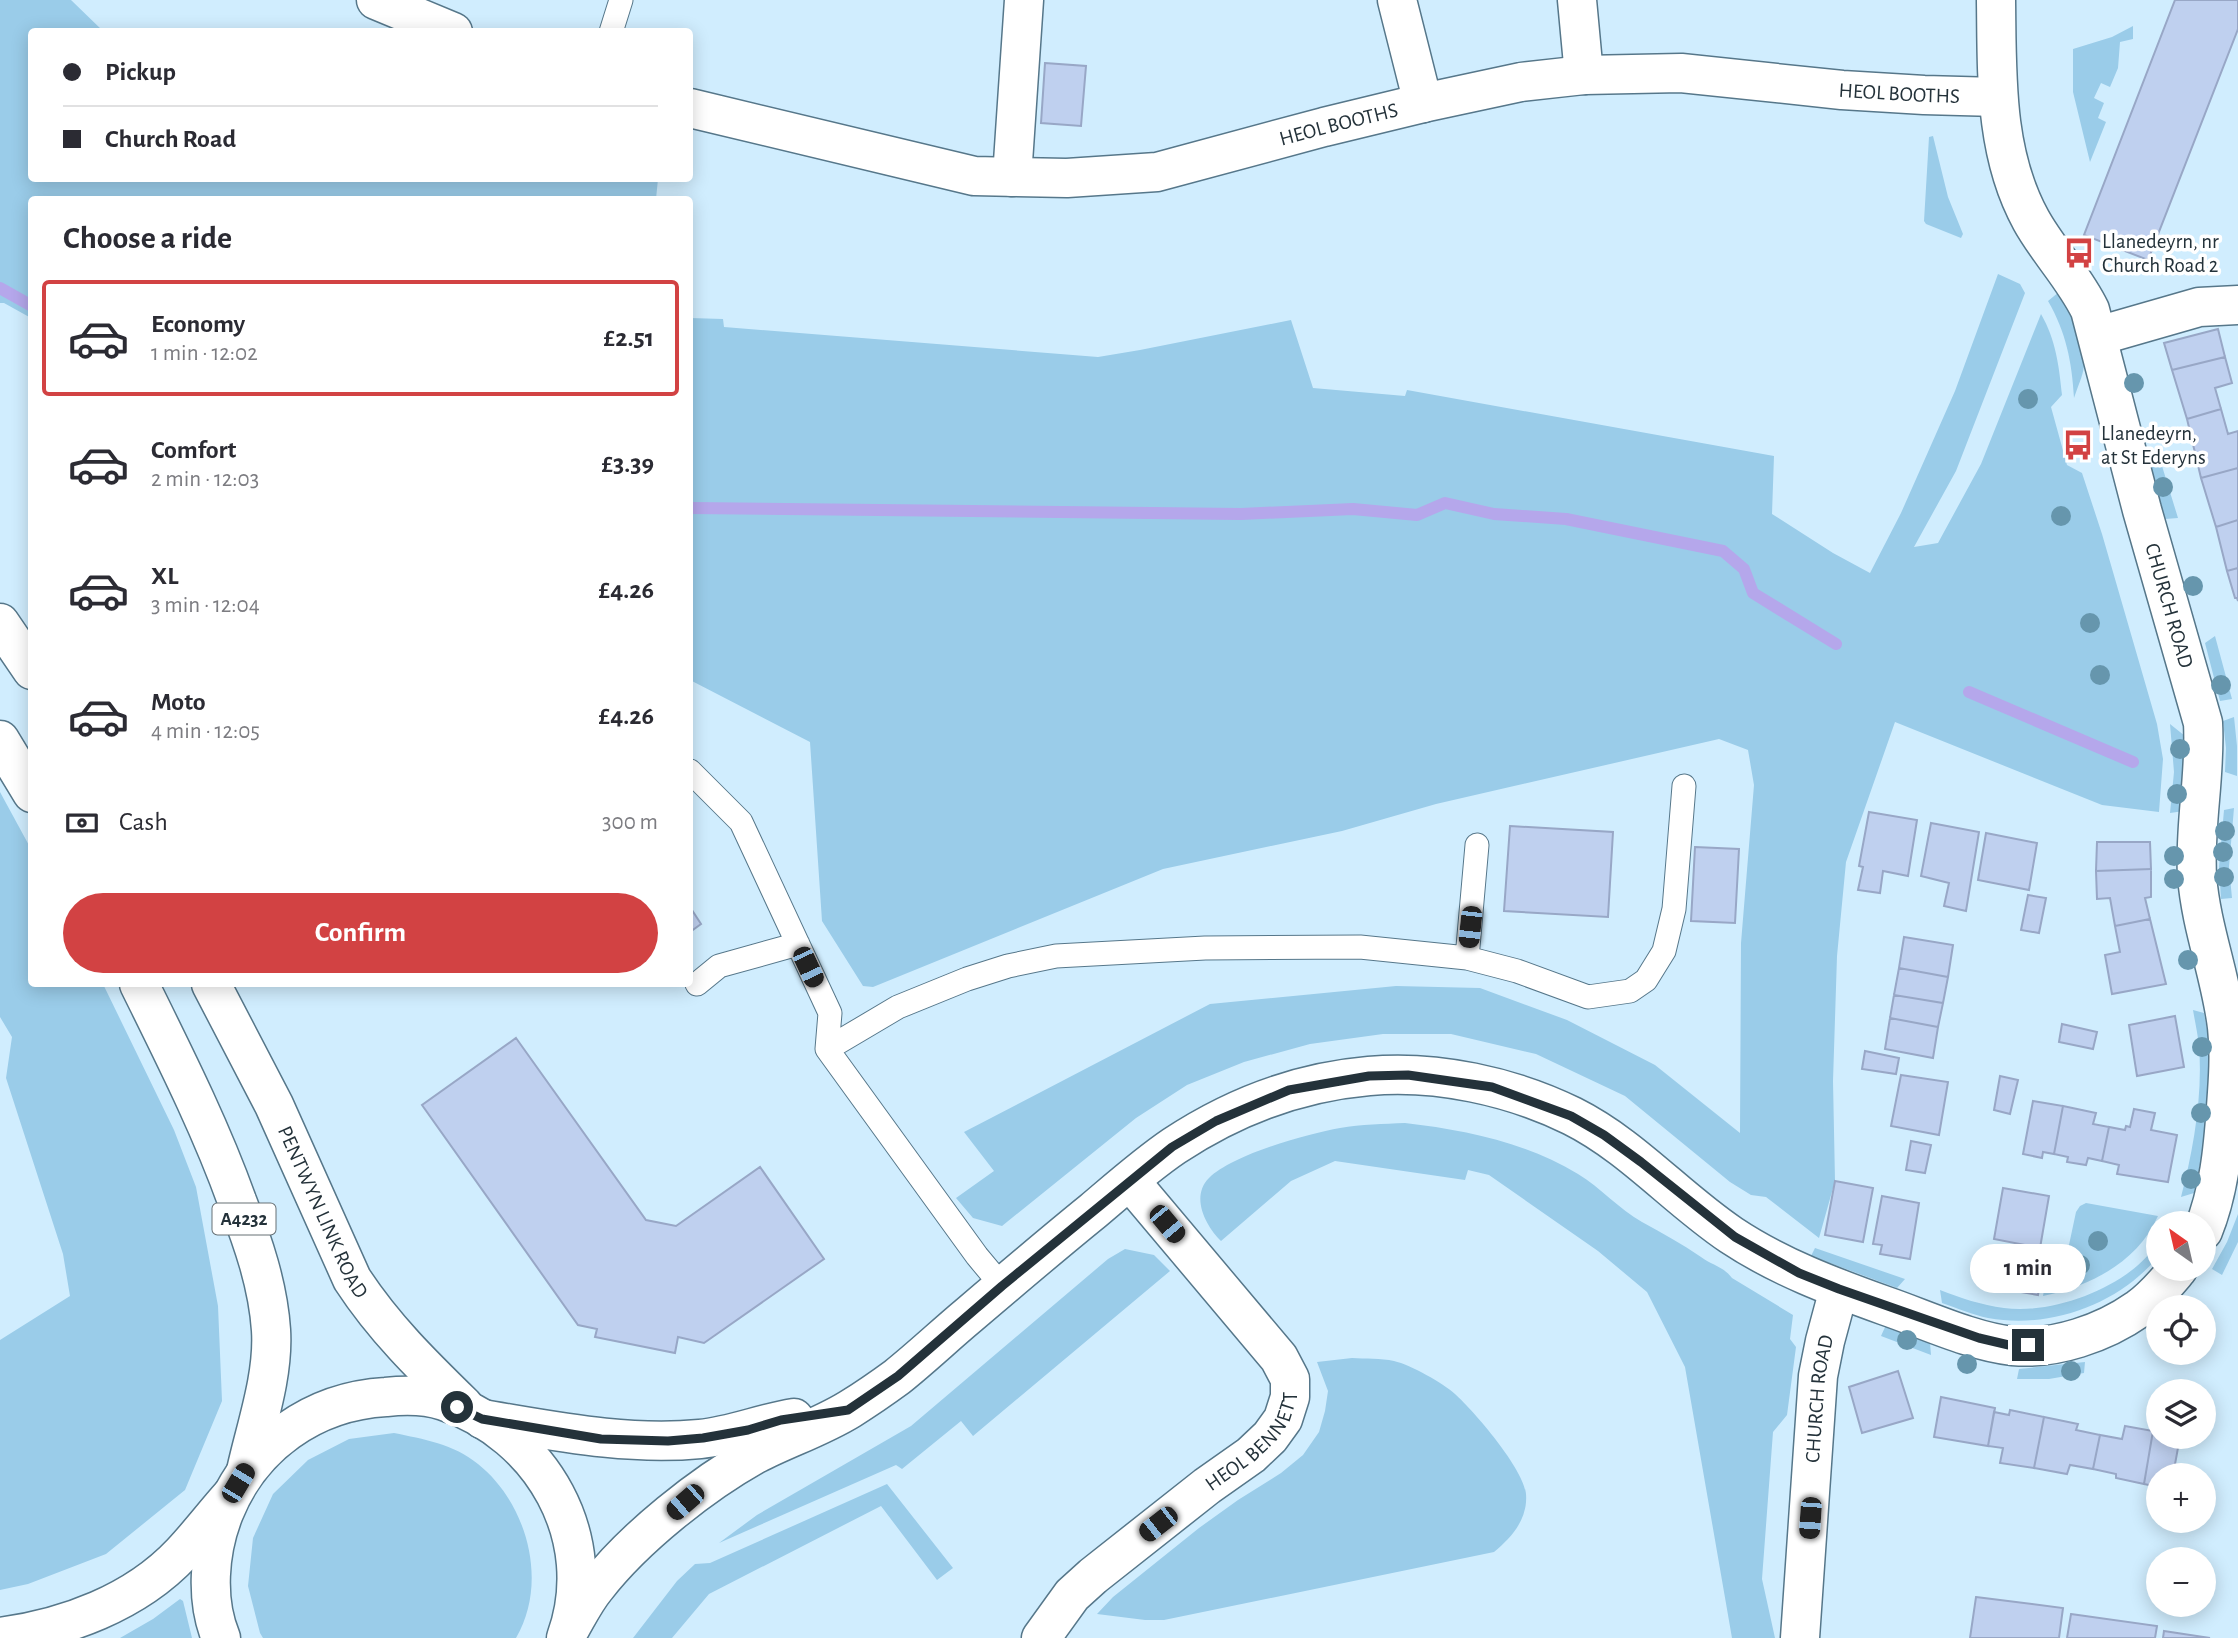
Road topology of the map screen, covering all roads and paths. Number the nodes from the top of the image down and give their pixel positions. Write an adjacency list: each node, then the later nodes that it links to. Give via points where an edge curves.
1 (376, 0): 7 (street)
2 (621, 0): 8 (lane)
3 (1024, 0): 13 (street)
4 (1397, 0): 11 (street)
5 (1577, 0): 9 (street)
6 (1996, 0): 10 (street, CHURCH ROAD)
7 (443, 28)
8 (612, 28)
9 (1584, 75): 10 (street, HEOL BOOTHS, via 1681,74 1842,90); 11 (street, HEOL BOOTHS, via 1521,82)
10 (1997, 97): 15 (street, CHURCH ROAD, via 2005,147 2022,201 2078,287)
11 (1423, 103): 13 (street, HEOL BOOTHS, via 1157,172)
12 (693, 109): 13 (street, HEOL BOOTHS, via 974,176)
13 (1012, 177)
14 (2238, 305): 15 (street, via 2199,307)
15 (2098, 337): 30 (street, CHURCH ROAD, via 2203,723 2197,874 2227,1027 2229,1070 2222,1163)
16 (0, 623): 17 (street)
17 (28, 664)
18 (0, 740): 20 (street)
19 (693, 774): 23 (lane, via 741,822)
20 (28, 786)
21 (1684, 786): 24 (lane, via 1674,909 1664,951 1646,980 1630,991 1588,997)
22 (1476, 845): 24 (lane)
23 (798, 944): 25 (lane, via 719,966); 28 (lane, via 830,1013)
24 (1467, 958): 28 (lane, via 1360,947 1205,948 1056,956 1008,965 898,1007)
25 (696, 984)
26 (140, 987): 36 (street, PENTWYN LINK ROAD / A4232, via 216,1144 266,1293 269,1362)
27 (213, 987): 35 (street, PENTWYN LINK ROAD / A4232, via 274,1105 352,1279 410,1354)
28 (827, 1049): 32 (lane)
29 (1130, 1181): 32 (street); 33 (street, via 1172,1147 1216,1121 1289,1090 1369,1076 1455,1080 1492,1087 1571,1116 1641,1162 1735,1237 1799,1273); 40 (street, HEOL BENNETT, via 1279,1358 1290,1379 1290,1397 1283,1419 1270,1437 1086,1582)
30 (2211, 1211)
31 (2167, 1281): 33 (street, via 2141,1308 2109,1326 2078,1338 2013,1346)
32 (1002, 1286): 34 (street, via 898,1376)
33 (1839, 1289): 41 (street, CHURCH ROAD, via 1818,1376)
34 (848, 1410): 35 (street, via 668,1441 601,1439); 37 (street, via 756,1454 685,1502 616,1563)
35 (476, 1416): 36 (street, PENTWYN LINK ROAD / A4232, via 443,1401 403,1396 332,1406 299,1422 270,1444); 37 (street, PENTWYN LINK ROAD / A4232, via 529,1454 551,1484 567,1518 577,1590)
36 (238, 1483): 38 (street, via 181,1554 146,1583 75,1620); 39 (street, PENTWYN LINK ROAD / A4232, via 217,1530 212,1554 211,1593)
37 (568, 1632)
38 (0, 1637)
39 (221, 1638)
40 (1041, 1638)
41 (1800, 1638)

